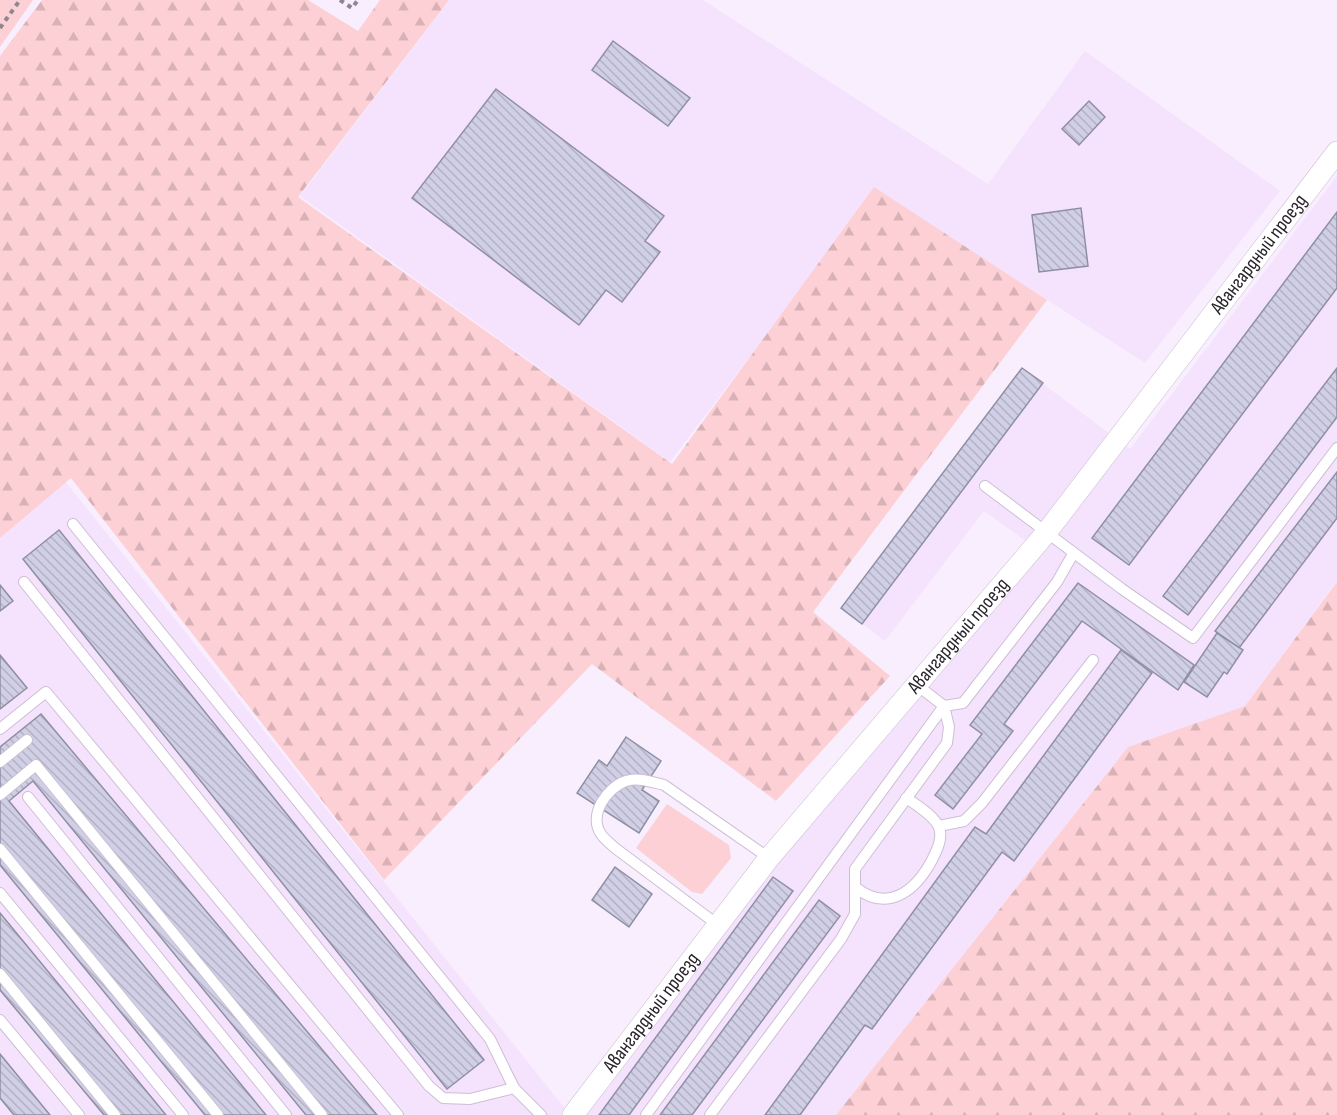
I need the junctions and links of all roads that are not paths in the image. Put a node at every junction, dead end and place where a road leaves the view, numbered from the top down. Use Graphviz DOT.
graph roads {
  1 [pos="1337,152"];
  2 [pos="1337,448"];
  3 [pos="985,486"];
  4 [pos="73,524"];
  5 [pos="1046,533"];
  6 [pos="1073,554"];
  7 [pos="24,582"];
  8 [pos="1093,660"];
  9 [pos="917,685"];
  10 [pos="944,706"];
  11 [pos="0,729"];
  12 [pos="27,740"];
  13 [pos="0,762"];
  14 [pos="0,795"];
  15 [pos="27,797"];
  16 [pos="906,798"];
  17 [pos="939,826"];
  18 [pos="0,849"];
  19 [pos="769,858"];
  20 [pos="855,887"];
  21 [pos="0,892"];
  22 [pos="718,925"];
  23 [pos="0,974"];
  24 [pos="0,1020"];
  25 [pos="514,1088"];
  26 [pos="79,1115"];
  27 [pos="116,1115"];
  28 [pos="183,1115"];
  29 [pos="218,1115"];
  30 [pos="286,1115"];
  31 [pos="322,1115"];
  32 [pos="398,1115"];
  33 [pos="541,1115"];
  34 [pos="573,1115"];
  35 [pos="646,1115"];
  36 [pos="710,1115"];
  1 -- 5 [label="street, Авангардный проезд"];
  2 -- 6 [label="lane"];
  3 -- 5 [label="lane"];
  4 -- 25 [label="lane"];
  5 -- 6 [label="lane"];
  5 -- 9 [label="street, Авангардный проезд"];
  6 -- 10 [label="lane"];
  7 -- 25 [label="lane"];
  8 -- 17 [label="lane"];
  9 -- 10 [label="lane"];
  9 -- 19 [label="street, Авангардный проезд"];
  10 -- 16 [label="lane"];
  10 -- 35 [label="lane"];
  11 -- 32 [label="lane"];
  12 -- 13 [label="lane"];
  14 -- 31 [label="lane"];
  15 -- 30 [label="lane"];
  16 -- 17 [label="lane"];
  16 -- 20 [label="lane"];
  17 -- 20 [label="lane"];
  18 -- 29 [label="lane"];
  19 -- 22 [label="street, Авангардный проезд"];
  19 -- 22 [label="lane"];
  20 -- 36 [label="lane"];
  21 -- 28 [label="lane"];
  22 -- 34 [label="street, Авангардный проезд"];
  23 -- 27 [label="lane"];
  24 -- 26 [label="lane"];
  25 -- 33 [label="lane"];
}
